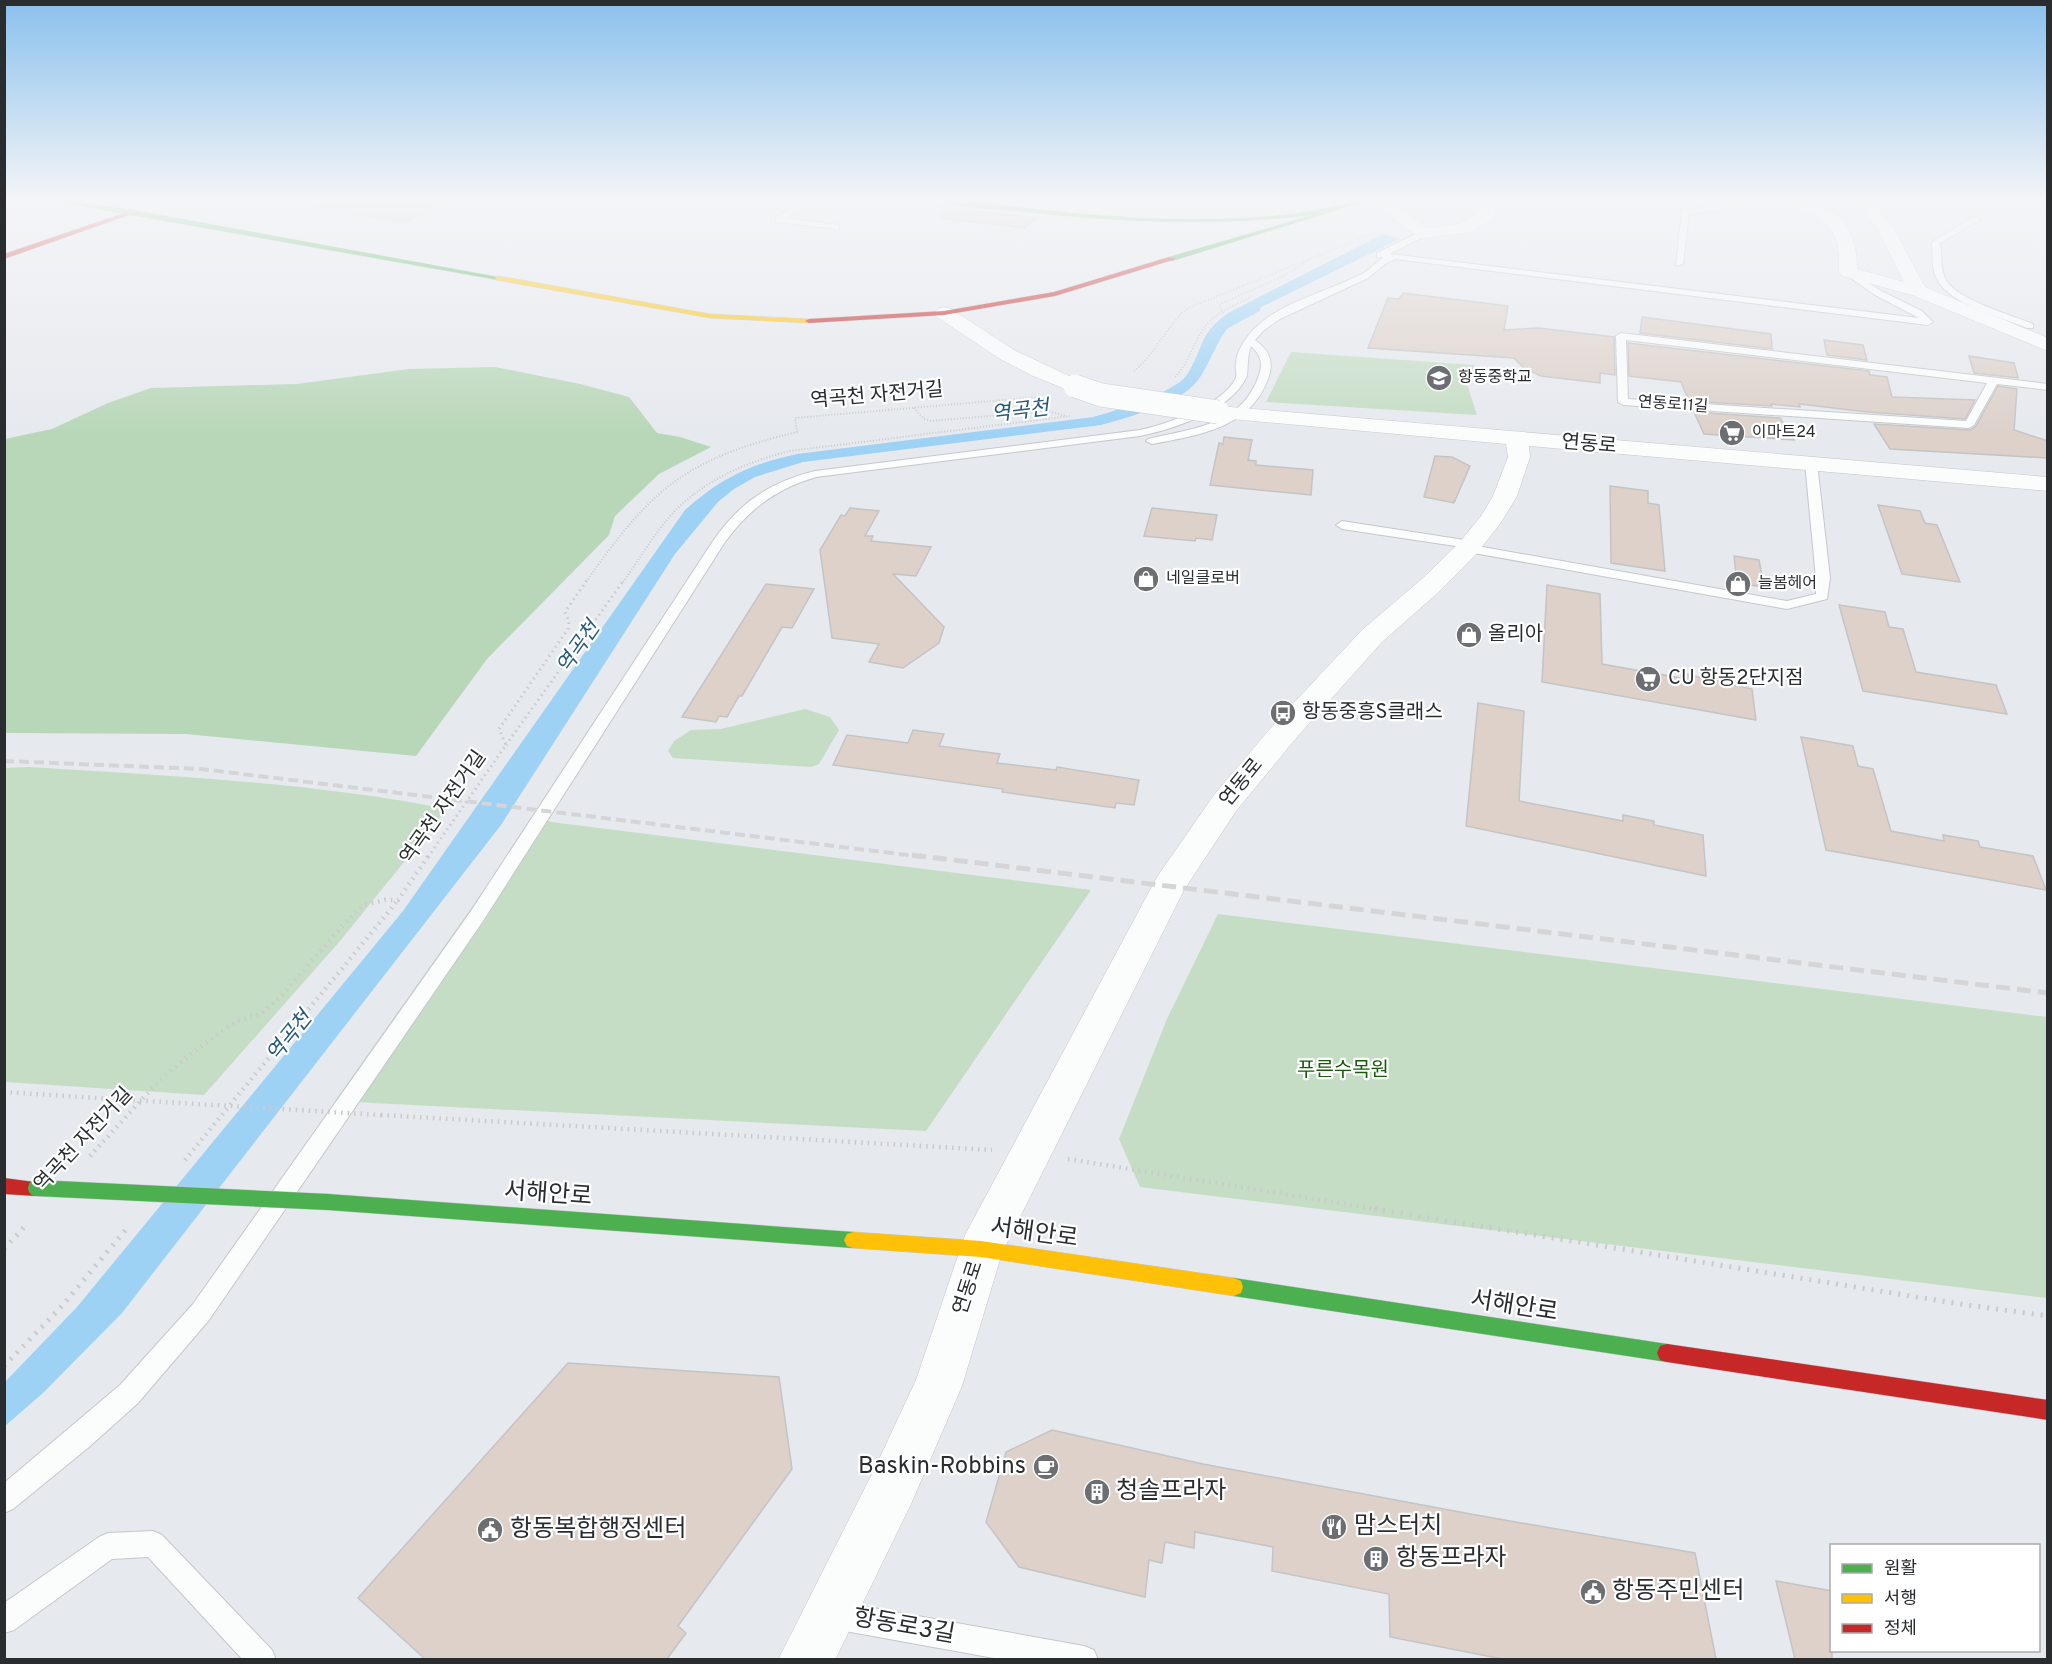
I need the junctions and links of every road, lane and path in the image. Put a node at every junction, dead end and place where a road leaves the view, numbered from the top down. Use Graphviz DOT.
graph roads {
  1 [pos="503,279"];
  2 [pos="1106,279"];
  3 [pos="1261,279"];
  4 [pos="1278,279"];
  5 [pos="1360,279"];
  6 [pos="1573,279"];
  7 [pos="1858,279"];
  8 [pos="1873,279"];
  9 [pos="1912,279"];
  10 [pos="1941,279"];
  11 [pos="1918,291"];
  12 [pos="944,313"];
  13 [pos="1223,313"];
  14 [pos="2030,326"];
  15 [pos="1250,341"];
  16 [pos="2048,345"];
  17 [pos="1126,375"];
  18 [pos="1994,380"];
  19 [pos="2048,387"];
  20 [pos="1042,397"];
  21 [pos="914,408"];
  22 [pos="1228,413"];
  23 [pos="1066,416"];
  24 [pos="1517,439"];
  25 [pos="1080,441"];
  26 [pos="1810,463"];
  27 [pos="2048,484"];
  28 [pos="1342,525"];
  29 [pos="1469,546"];
  30 [pos="4,1092"];
  31 [pos="1030,1153"];
  32 [pos="82,1164"];
  33 [pos="4,1186"];
  34 [pos="36,1215"];
  35 [pos="4,1249"];
  36 [pos="981,1249"];
  37 [pos="2048,1316"];
  38 [pos="2048,1410"];
  39 [pos="4,1500"];
  40 [pos="831,1614"];
  41 [pos="4,1620"];
  42 [pos="262,1659"];
  43 [pos="806,1659"];
  44 [pos="1084,1659"];
  1 -- 12 [label="street"];
  2 -- 12 [label="street"];
  3 -- 17 [label="path"];
  4 -- 13 [label="path"];
  5 -- 15 [label="lane"];
  6 -- 7 [label="lane"];
  8 -- 11 [label="street"];
  9 -- 11 [label="street"];
  10 -- 14 [label="lane"];
  11 -- 16 [label="street"];
  12 -- 22 [label="street, bridge"];
  15 -- 22 [label="lane"];
  15 -- 25 [label="lane"];
  18 -- 18 [label="lane, 연동로11길"];
  18 -- 19 [label="lane, 연동로11길"];
  20 -- 21 [label="path, 역곡천 자전거길"];
  21 -- 23 [label="path"];
  21 -- 32 [label="path, 역곡천 자전거길"];
  22 -- 24 [label="street"];
  22 -- 25 [label="lane"];
  24 -- 26 [label="street, 연동로"];
  24 -- 29 [label="street, 연동로"];
  25 -- 39 [label="lane"];
  26 -- 27 [label="street, 연동로"];
  26 -- 29 [label="lane"];
  28 -- 29 [label="lane"];
  29 -- 31 [label="street, 연동로"];
  30 -- 31 [label="path, bridge"];
  31 -- 36 [label="street, 연동로"];
  31 -- 37 [label="path"];
  33 -- 36 [label="street, 서해안로, bridge"];
  34 -- 35 [label="path, 역곡천 자전거길"];
  36 -- 38 [label="street, 서해안로"];
  36 -- 40 [label="street, 연동로"];
  40 -- 43 [label="street, 연동로"];
  40 -- 44 [label="lane, 항동로3길"];
  41 -- 42 [label="lane"];
}
